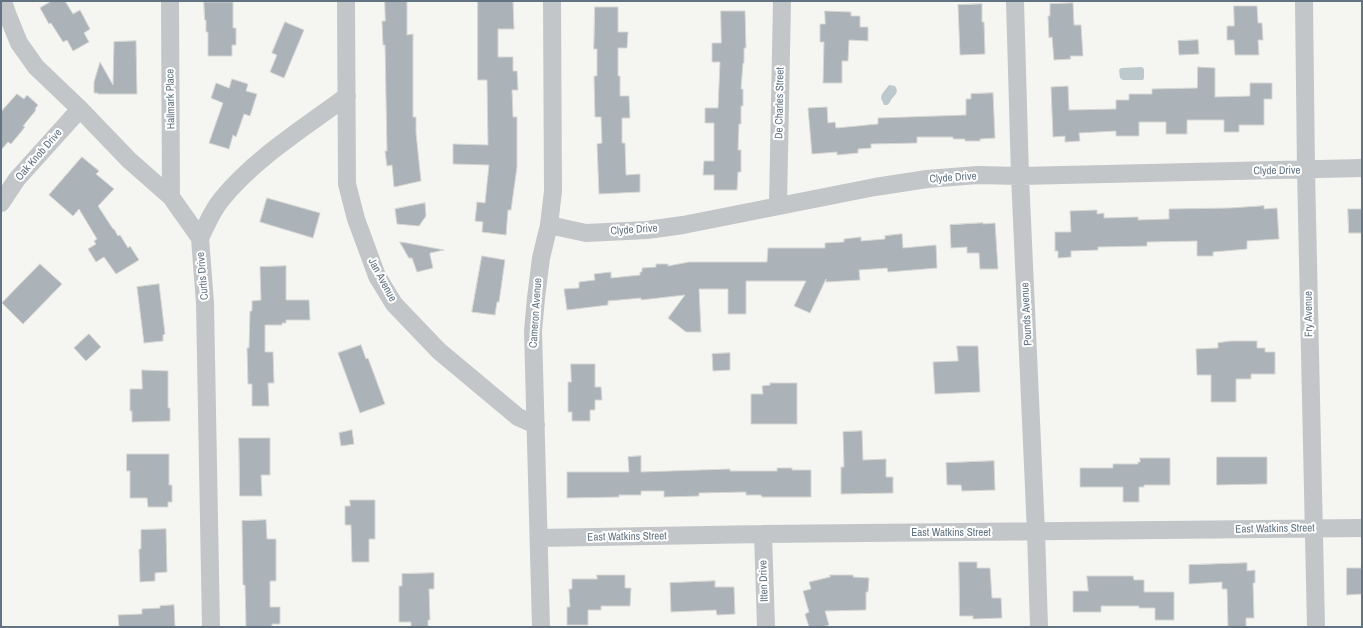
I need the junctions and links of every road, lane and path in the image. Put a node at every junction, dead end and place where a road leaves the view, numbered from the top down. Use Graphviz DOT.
graph roads {
  1 [pos="3,1"];
  2 [pos="170,1"];
  3 [pos="346,1"];
  4 [pos="552,1"];
  5 [pos="782,1"];
  6 [pos="1015,1"];
  7 [pos="1304,1"];
  8 [pos="347,96"];
  9 [pos="80,109"];
  10 [pos="1362,168"];
  11 [pos="1306,170"];
  12 [pos="1020,176"];
  13 [pos="172,197"];
  14 [pos="1,203"];
  15 [pos="778,205"];
  16 [pos="549,225"];
  17 [pos="200,238"];
  18 [pos="536,425"];
  19 [pos="1362,528"];
  20 [pos="1314,529"];
  21 [pos="1036,532"];
  22 [pos="762,534"];
  23 [pos="539,538"];
  24 [pos="211,627"];
  25 [pos="541,627"];
  26 [pos="766,627"];
  27 [pos="1039,627"];
  28 [pos="1316,627"];
  1 -- 9 [label="street, Curtis Drive"];
  2 -- 13 [label="street, Hallmark Place"];
  3 -- 8 [label="street, Jan Avenue"];
  4 -- 16 [label="street, Cameron Avenue"];
  5 -- 15 [label="street, De Charles Street"];
  6 -- 12 [label="street, Pounds Avenue"];
  7 -- 11 [label="street, Fry Avenue"];
  8 -- 17 [label="street"];
  8 -- 18 [label="street, Jan Avenue"];
  9 -- 13 [label="street, Curtis Drive"];
  9 -- 14 [label="street, Oak Knob Drive"];
  10 -- 11 [label="street, Clyde Drive"];
  11 -- 12 [label="street, Clyde Drive"];
  11 -- 20 [label="street, Fry Avenue"];
  12 -- 15 [label="street, Clyde Drive"];
  12 -- 21 [label="street, Pounds Avenue"];
  13 -- 17 [label="street, Curtis Drive"];
  15 -- 16 [label="street, Clyde Drive"];
  16 -- 18 [label="street, Cameron Avenue"];
  17 -- 24 [label="street, Curtis Drive"];
  18 -- 23 [label="street, Cameron Avenue"];
  19 -- 20 [label="street, East Watkins Street"];
  20 -- 21 [label="street, East Watkins Street"];
  20 -- 28 [label="street, Fry Avenue"];
  21 -- 22 [label="street, East Watkins Street"];
  21 -- 27 [label="street, Pounds Avenue"];
  22 -- 23 [label="street, East Watkins Street"];
  22 -- 26 [label="street, Itten Drive"];
  23 -- 25 [label="street, Cameron Avenue"];
}
